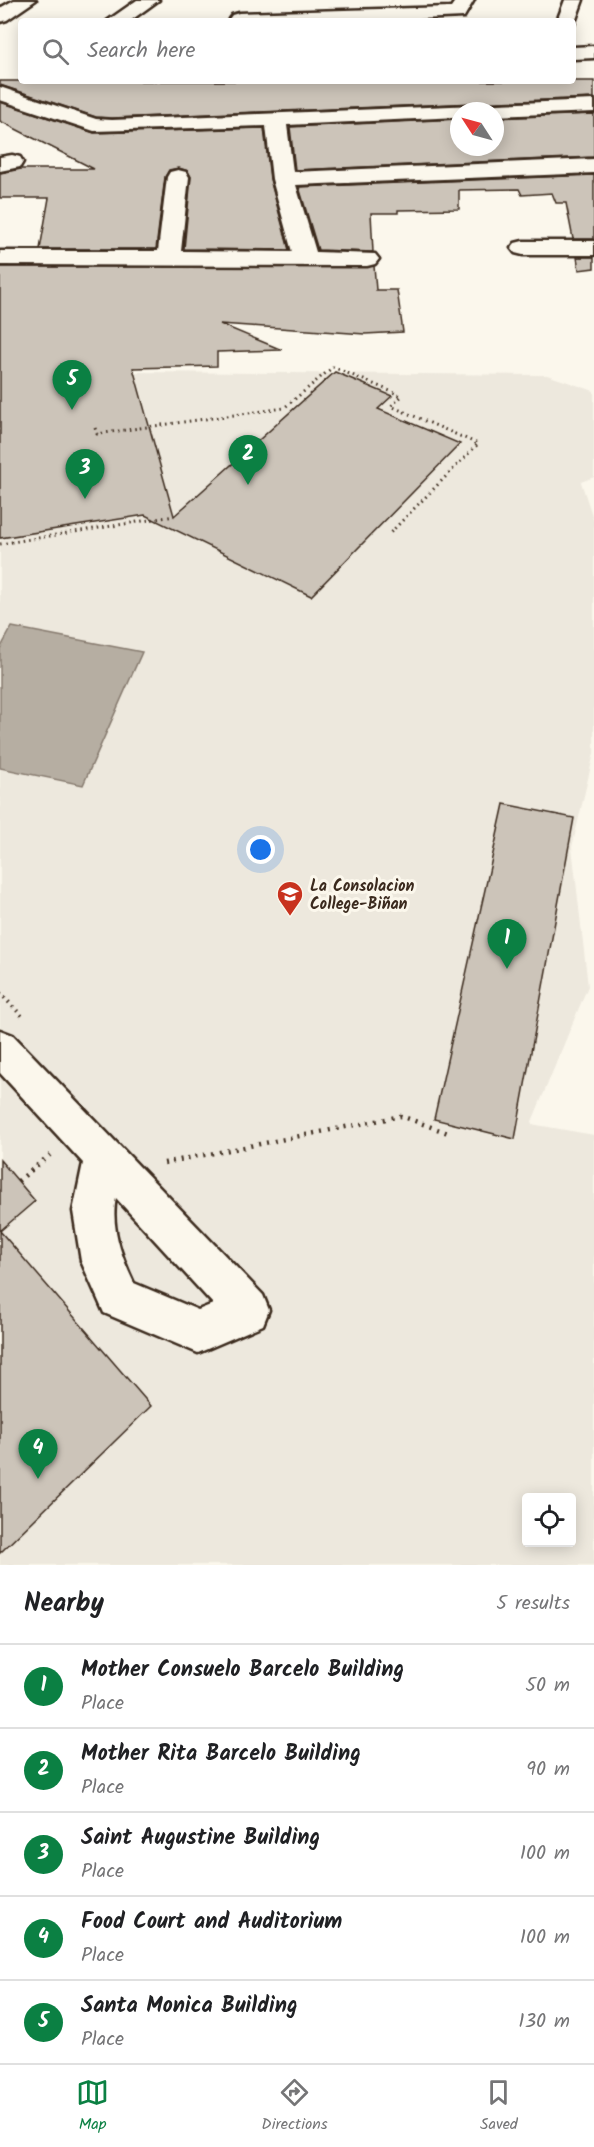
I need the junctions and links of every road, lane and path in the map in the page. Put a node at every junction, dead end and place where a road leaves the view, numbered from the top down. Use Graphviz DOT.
graph roads {
  1 [pos="27,0"];
  2 [pos="150,0"];
  3 [pos="266,0"];
  4 [pos="465,0"];
  5 [pos="574,0"];
  6 [pos="0,16"];
  7 [pos="122,18"];
  8 [pos="241,18"];
  9 [pos="301,18"];
  10 [pos="568,18"];
  11 [pos="594,52"];
  12 [pos="576,53"];
  13 [pos="18,81"];
  14 [pos="0,92"];
  15 [pos="504,106"];
  16 [pos="594,106"];
  17 [pos="450,111"];
  18 [pos="276,119"];
  19 [pos="594,166"];
  20 [pos="178,177"];
  21 [pos="283,179"];
  22 [pos="523,248"];
  23 [pos="594,248"];
  24 [pos="0,258"];
  25 [pos="169,258"];
  26 [pos="306,258"];
  27 [pos="367,259"];
  28 [pos="95,429"];
  29 [pos="174,516"];
  30 [pos="390,532"];
  31 [pos="0,544"];
  32 [pos="0,1047"];
  33 [pos="448,1133"];
  34 [pos="92,1144"];
  35 [pos="162,1164"];
  36 [pos="18,1181"];
  1 -- 6 [label="street"];
  2 -- 7 [label="street"];
  3 -- 8 [label="street"];
  4 -- 9 [label="street"];
  5 -- 10 [label="street"];
  11 -- 12 [label="street"];
  13 -- 14 [label="street"];
  14 -- 18 [label="street"];
  15 -- 16 [label="street"];
  17 -- 18 [label="street"];
  18 -- 21 [label="street"];
  19 -- 21 [label="street"];
  20 -- 25 [label="street"];
  21 -- 26 [label="street"];
  22 -- 23 [label="street"];
  24 -- 25 [label="street"];
  25 -- 26 [label="street"];
  26 -- 27 [label="street"];
  28 -- 30 [label="path"];
  29 -- 31 [label="path"];
  32 -- 34 [label="street"];
  33 -- 35 [label="path"];
  34 -- 36 [label="path"];
}
